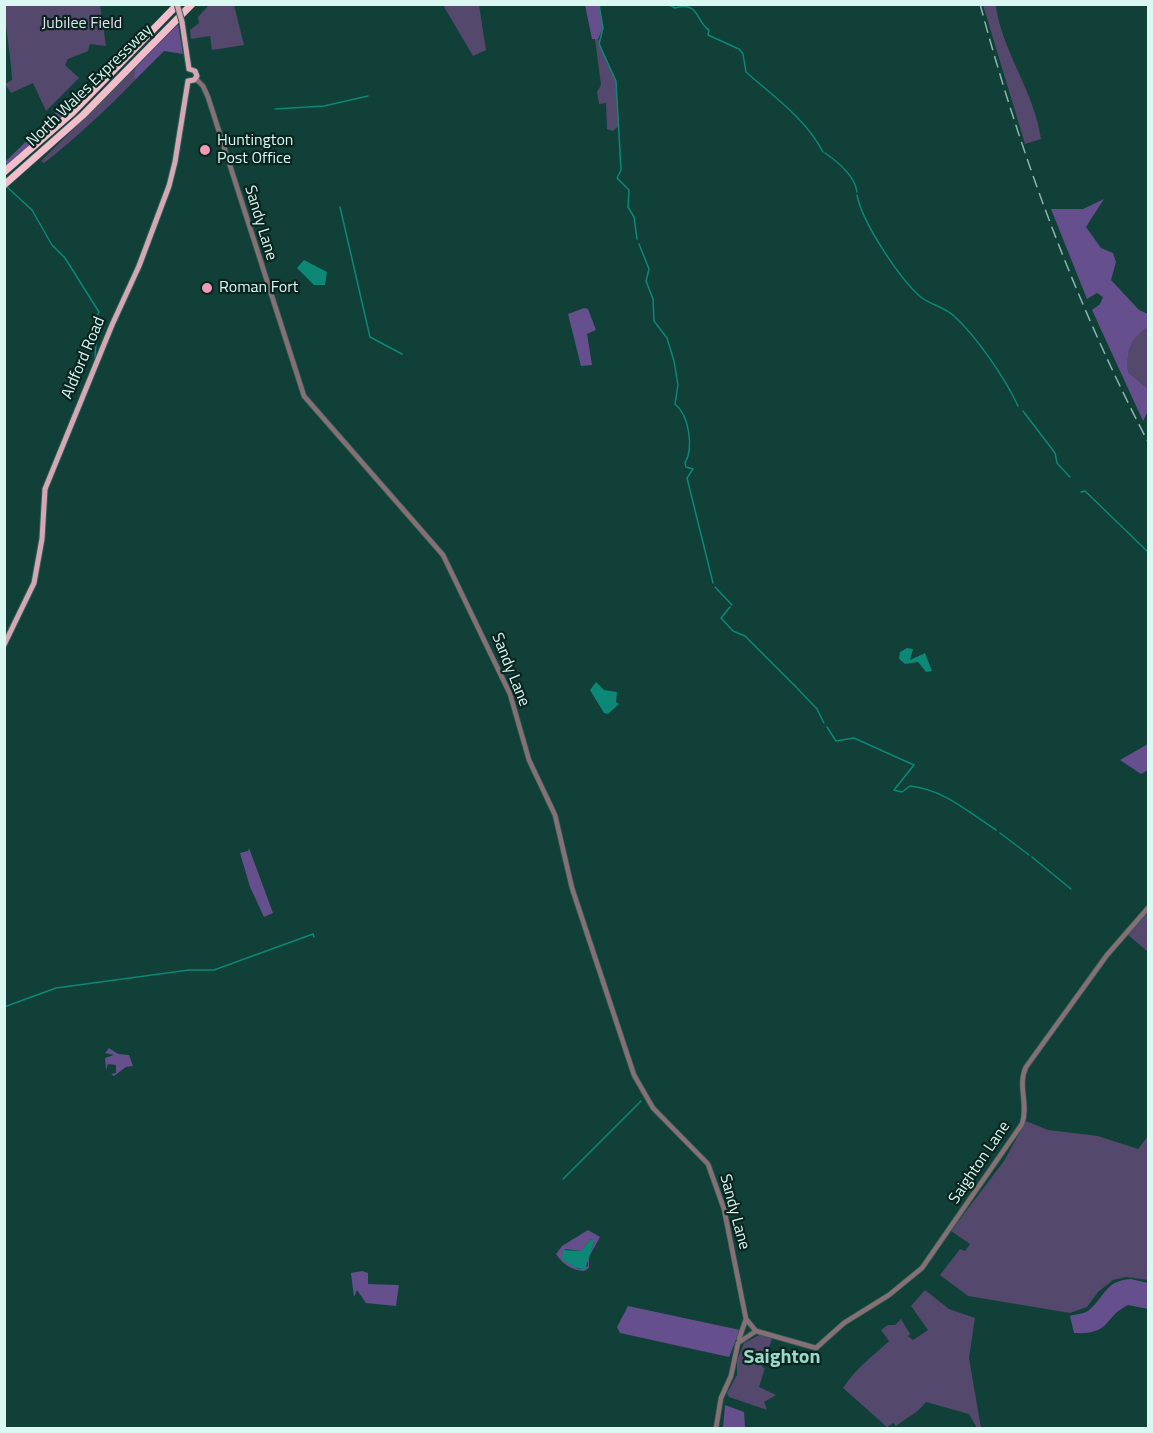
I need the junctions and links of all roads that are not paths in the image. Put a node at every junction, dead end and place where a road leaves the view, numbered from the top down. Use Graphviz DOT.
graph roads {
  1 [pos="178,4"];
  2 [pos="192,4"];
  3 [pos="189,69"];
  4 [pos="196,79"];
  5 [pos="189,81"];
  6 [pos="4,172"];
  7 [pos="5,184"];
  8 [pos="4,645"];
  9 [pos="1149,908"];
  10 [pos="746,1319"];
  11 [pos="756,1331"];
  12 [pos="738,1343"];
  13 [pos="716,1428"];
  1 -- 3 [label="main road, Aldford Road, bridge"];
  1 -- 6 [label="highway, North Wales Expressway"];
  2 -- 7 [label="highway, North Wales Expressway"];
  3 -- 4 [label="main road"];
  3 -- 5 [label="main road, Aldford Road"];
  4 -- 5 [label="main road"];
  4 -- 10 [label="street, Sandy Lane"];
  5 -- 8 [label="main road, Aldford Road"];
  9 -- 11 [label="street, Saighton Lane"];
  10 -- 11 [label="street, Sandy Lane"];
  10 -- 12 [label="street"];
  11 -- 12 [label="street"];
  12 -- 13 [label="street"];
}
